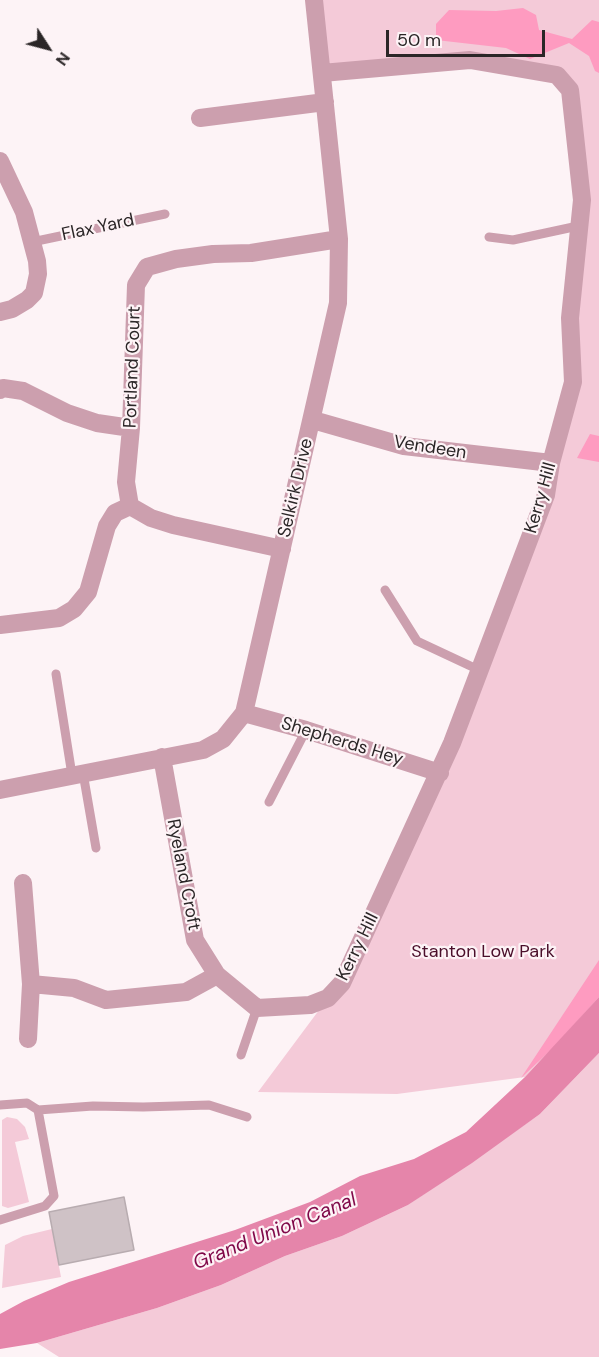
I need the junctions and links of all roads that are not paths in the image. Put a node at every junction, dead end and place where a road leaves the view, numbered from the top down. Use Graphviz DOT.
graph roads {
  1 [pos="314,0"];
  2 [pos="323,0"];
  3 [pos="322,73"];
  4 [pos="325,102"];
  5 [pos="200,118"];
  6 [pos="0,161"];
  7 [pos="165,214"];
  8 [pos="578,226"];
  9 [pos="489,237"];
  10 [pos="339,239"];
  11 [pos="32,242"];
  12 [pos="0,312"];
  13 [pos="0,390"];
  14 [pos="313,420"];
  15 [pos="131,428"];
  16 [pos="550,463"];
  17 [pos="130,506"];
  18 [pos="282,549"];
  19 [pos="385,590"];
  20 [pos="0,625"];
  21 [pos="479,670"];
  22 [pos="56,674"];
  23 [pos="244,713"];
  24 [pos="306,730"];
  25 [pos="162,757"];
  26 [pos="440,773"];
  27 [pos="78,774"];
  28 [pos="0,790"];
  29 [pos="269,802"];
  30 [pos="96,848"];
  31 [pos="23,883"];
  32 [pos="217,975"];
  33 [pos="31,984"];
  34 [pos="257,1008"];
  35 [pos="28,1039"];
  36 [pos="241,1055"];
  37 [pos="0,1106"];
  38 [pos="38,1110"];
  39 [pos="247,1117"];
  40 [pos="0,1220"];
  1 -- 2 [label="lane"];
  1 -- 3 [label="street, Selkirk Drive"];
  3 -- 4 [label="street, Selkirk Drive"];
  3 -- 8 [label="street, Kerry Hill"];
  4 -- 5 [label="street"];
  4 -- 10 [label="street, Selkirk Drive"];
  6 -- 11 [label="street"];
  7 -- 11 [label="lane, Flax Yard"];
  8 -- 9 [label="lane"];
  8 -- 16 [label="street, Kerry Hill"];
  10 -- 14 [label="street, Selkirk Drive"];
  10 -- 15 [label="street, Portland Court"];
  11 -- 12 [label="street"];
  13 -- 15 [label="street"];
  14 -- 16 [label="street, Vendeen"];
  14 -- 18 [label="street, Selkirk Drive"];
  15 -- 17 [label="street, Portland Court"];
  16 -- 21 [label="street, Kerry Hill"];
  17 -- 18 [label="street"];
  17 -- 20 [label="street"];
  18 -- 23 [label="street, Selkirk Drive"];
  19 -- 21 [label="lane"];
  21 -- 26 [label="street, Kerry Hill"];
  22 -- 27 [label="lane"];
  23 -- 24 [label="street, Shepherds Hey"];
  23 -- 25 [label="street, Selkirk Drive"];
  24 -- 26 [label="street, Shepherds Hey"];
  24 -- 29 [label="lane"];
  25 -- 27 [label="street, Selkirk Drive"];
  25 -- 32 [label="street, Ryeland Croft"];
  26 -- 34 [label="street, Kerry Hill"];
  27 -- 28 [label="street, Selkirk Drive"];
  27 -- 30 [label="lane"];
  31 -- 33 [label="street"];
  32 -- 33 [label="street"];
  32 -- 34 [label="street"];
  33 -- 35 [label="street"];
  34 -- 36 [label="lane"];
  37 -- 38 [label="lane"];
  38 -- 39 [label="lane"];
  38 -- 40 [label="lane"];
}
